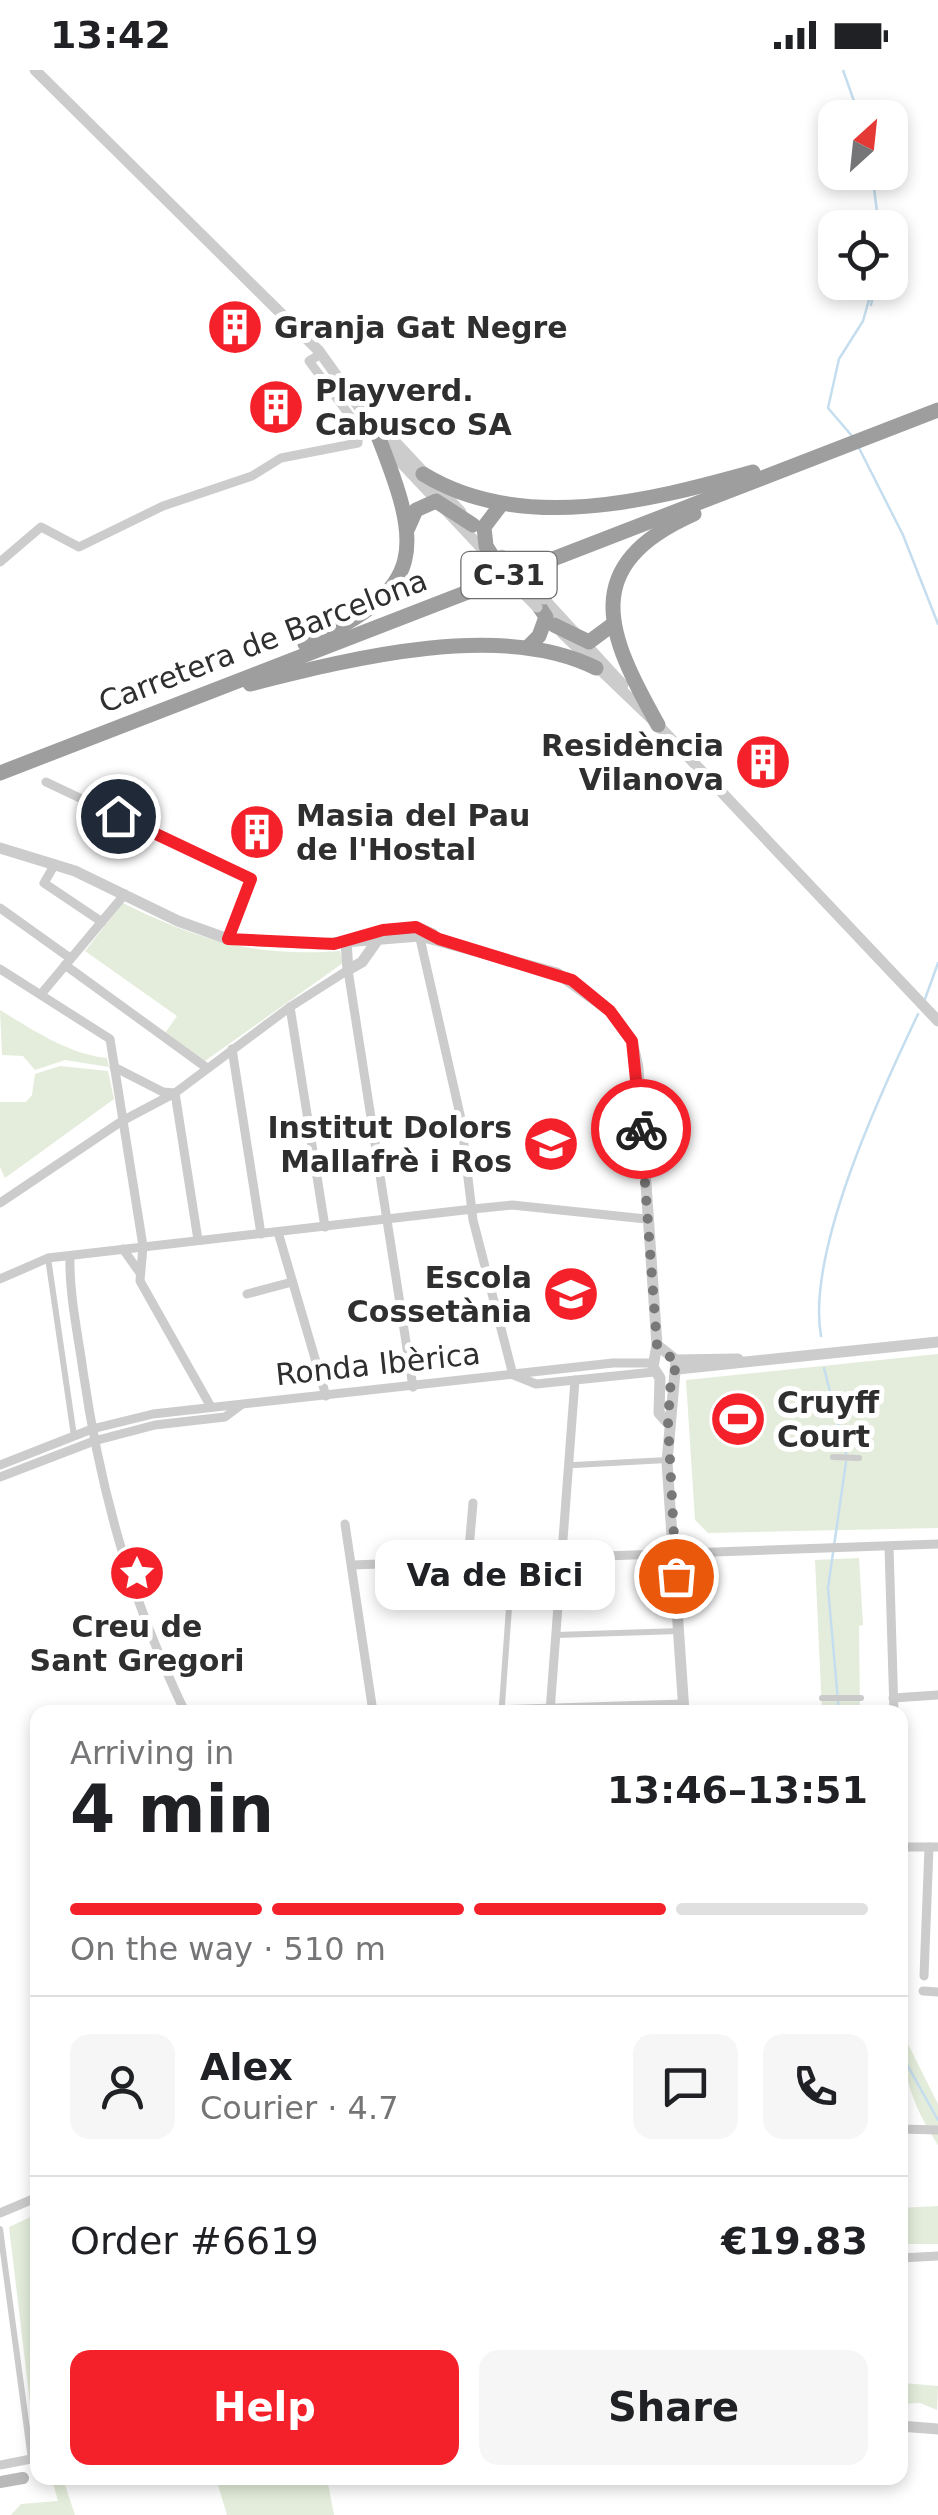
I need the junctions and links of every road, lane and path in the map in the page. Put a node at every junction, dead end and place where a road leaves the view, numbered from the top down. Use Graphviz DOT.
graph roads {
  1 [pos="35,70"];
  2 [pos="321,354"];
  3 [pos="358,402"];
  4 [pos="938,410"];
  5 [pos="376,431"];
  6 [pos="840,447"];
  7 [pos="424,474"];
  8 [pos="436,502"];
  9 [pos="500,506"];
  10 [pos="408,528"];
  11 [pos="479,532"];
  12 [pos="0,562"];
  13 [pos="500,563"];
  14 [pos="524,578"];
  15 [pos="545,612"];
  16 [pos="612,624"];
  17 [pos="583,640"];
  18 [pos="529,646"];
  19 [pos="596,668"];
  20 [pos="184,701"];
  21 [pos="640,708"];
  22 [pos="658,725"];
  23 [pos="0,773"];
  24 [pos="46,782"];
  25 [pos="0,848"];
  26 [pos="55,864"];
  27 [pos="125,894"];
  28 [pos="0,908"];
  29 [pos="102,922"];
  30 [pos="418,931"];
  31 [pos="380,935"];
  32 [pos="228,939"];
  33 [pos="346,942"];
  34 [pos="68,962"];
  35 [pos="0,969"];
  36 [pos="348,970"];
  37 [pos="42,993"];
  38 [pos="290,1007"];
  39 [pos="938,1021"];
  40 [pos="232,1048"];
  41 [pos="114,1068"];
  42 [pos="207,1068"];
  43 [pos="175,1093"];
  44 [pos="122,1121"];
  45 [pos="0,1203"];
  46 [pos="473,1209"];
  47 [pos="388,1219"];
  48 [pos="646,1219"];
  49 [pos="325,1227"];
  50 [pos="278,1232"];
  51 [pos="261,1234"];
  52 [pos="198,1240"];
  53 [pos="143,1246"];
  54 [pos="122,1249"];
  55 [pos="70,1257"];
  56 [pos="48,1258"];
  57 [pos="140,1272"];
  58 [pos="0,1279"];
  59 [pos="292,1282"];
  60 [pos="247,1294"];
  61 [pos="938,1342"];
  62 [pos="663,1364"];
  63 [pos="514,1375"];
  64 [pos="575,1380"];
  65 [pos="412,1387"];
  66 [pos="326,1396"];
  67 [pos="248,1402"];
  68 [pos="211,1407"];
  69 [pos="92,1429"];
  70 [pos="74,1436"];
  71 [pos="94,1441"];
  72 [pos="833,1457"];
  73 [pos="859,1458"];
  74 [pos="668,1460"];
  75 [pos="570,1464"];
  76 [pos="0,1465"];
  77 [pos="0,1477"];
  78 [pos="473,1502"];
  79 [pos="345,1524"];
  80 [pos="938,1544"];
  81 [pos="889,1548"];
  82 [pos="674,1553"];
  83 [pos="562,1558"];
  84 [pos="468,1560"];
  85 [pos="352,1565"];
  86 [pos="512,1566"];
  87 [pos="682,1631"];
  88 [pos="556,1636"];
  89 [pos="938,1695"];
  90 [pos="822,1698"];
  91 [pos="861,1698"];
  92 [pos="893,1698"];
  93 [pos="182,1705"];
  94 [pos="372,1705"];
  95 [pos="502,1705"];
  96 [pos="550,1705"];
  97 [pos="684,1705"];
  98 [pos="894,1705"];
  99 [pos="908,1847"];
  100 [pos="934,1847"];
  101 [pos="926,1926"];
  102 [pos="938,1927"];
  103 [pos="924,1976"];
  104 [pos="923,1992"];
  105 [pos="938,1992"];
  106 [pos="908,2128"];
  107 [pos="938,2130"];
  108 [pos="30,2200"];
  109 [pos="0,2213"];
  110 [pos="0,2229"];
  111 [pos="938,2256"];
  112 [pos="908,2258"];
  113 [pos="908,2427"];
  114 [pos="938,2430"];
  115 [pos="30,2452"];
  1 -- 2 [label="street"];
  2 -- 3 [label="street"];
  2 -- 12 [label="street"];
  3 -- 5 [label="street"];
  3 -- 7 [label="street"];
  4 -- 6 [label="highway, Carretera de Barcelona / C-31"];
  5 -- 8 [label="street"];
  5 -- 10 [label="highway"];
  6 -- 9 [label="highway"];
  6 -- 16 [label="highway"];
  6 -- 20 [label="highway, Carretera de Barcelona / C-31"];
  7 -- 9 [label="highway"];
  7 -- 11 [label="street"];
  8 -- 10 [label="highway"];
  8 -- 11 [label="highway"];
  8 -- 13 [label="street"];
  9 -- 11 [label="highway"];
  10 -- 20 [label="highway"];
  11 -- 13 [label="highway"];
  13 -- 14 [label="street, bridge"];
  13 -- 15 [label="street, bridge"];
  14 -- 15 [label="highway"];
  15 -- 17 [label="highway"];
  15 -- 17 [label="street"];
  15 -- 18 [label="highway"];
  15 -- 19 [label="street"];
  16 -- 17 [label="highway"];
  16 -- 22 [label="highway"];
  17 -- 21 [label="street"];
  18 -- 19 [label="highway"];
  18 -- 20 [label="highway"];
  19 -- 21 [label="street"];
  20 -- 23 [label="highway, Carretera de Barcelona / C-31"];
  21 -- 22 [label="street"];
  22 -- 39 [label="street"];
  24 -- 32 [label="street"];
  25 -- 26 [label="street"];
  26 -- 27 [label="street"];
  26 -- 29 [label="street"];
  27 -- 29 [label="street"];
  27 -- 32 [label="street"];
  28 -- 34 [label="street"];
  29 -- 34 [label="street"];
  30 -- 31 [label="street"];
  30 -- 46 [label="street"];
  30 -- 48 [label="street"];
  31 -- 33 [label="street"];
  31 -- 36 [label="street"];
  32 -- 33 [label="street"];
  33 -- 36 [label="street"];
  34 -- 37 [label="street"];
  34 -- 42 [label="street"];
  35 -- 37 [label="street"];
  36 -- 38 [label="street"];
  36 -- 47 [label="street"];
  37 -- 41 [label="street"];
  38 -- 40 [label="street"];
  38 -- 49 [label="street"];
  40 -- 42 [label="street"];
  40 -- 51 [label="street"];
  41 -- 43 [label="street"];
  41 -- 44 [label="street"];
  42 -- 43 [label="street"];
  43 -- 44 [label="street"];
  43 -- 52 [label="street"];
  44 -- 45 [label="street"];
  44 -- 53 [label="street"];
  46 -- 47 [label="street"];
  46 -- 48 [label="street"];
  46 -- 63 [label="street"];
  47 -- 49 [label="street"];
  47 -- 65 [label="street"];
  48 -- 62 [label="street"];
  49 -- 50 [label="street"];
  50 -- 51 [label="street"];
  50 -- 59 [label="street"];
  51 -- 52 [label="street"];
  52 -- 53 [label="street"];
  53 -- 54 [label="street"];
  53 -- 57 [label="street"];
  54 -- 55 [label="street"];
  54 -- 57 [label="street"];
  55 -- 56 [label="street"];
  55 -- 69 [label="street"];
  56 -- 58 [label="street"];
  56 -- 70 [label="street"];
  57 -- 68 [label="street"];
  59 -- 60 [label="street"];
  59 -- 66 [label="street"];
  61 -- 62 [label="street"];
  62 -- 63 [label="street, Ronda Ibèrica"];
  62 -- 64 [label="street, Ronda Ibèrica"];
  62 -- 74 [label="street"];
  63 -- 64 [label="street, Ronda Ibèrica"];
  63 -- 65 [label="street, Ronda Ibèrica"];
  64 -- 75 [label="street"];
  65 -- 66 [label="street, Ronda Ibèrica"];
  66 -- 67 [label="street, Ronda Ibèrica"];
  67 -- 68 [label="street, Ronda Ibèrica"];
  67 -- 71 [label="street, Ronda Ibèrica"];
  68 -- 69 [label="street, Ronda Ibèrica"];
  69 -- 70 [label="street, Ronda Ibèrica"];
  69 -- 71 [label="street"];
  70 -- 76 [label="street, Ronda Ibèrica"];
  71 -- 77 [label="street, Ronda Ibèrica"];
  71 -- 93 [label="street"];
  72 -- 73 [label="street"];
  74 -- 75 [label="street"];
  74 -- 82 [label="street"];
  75 -- 83 [label="street"];
  78 -- 84 [label="street"];
  79 -- 85 [label="street"];
  80 -- 81 [label="street"];
  81 -- 82 [label="street"];
  81 -- 92 [label="street"];
  82 -- 83 [label="street"];
  82 -- 87 [label="street"];
  83 -- 84 [label="street"];
  83 -- 88 [label="street"];
  84 -- 85 [label="street"];
  85 -- 94 [label="street"];
  86 -- 95 [label="street"];
  87 -- 88 [label="street"];
  87 -- 97 [label="street"];
  88 -- 96 [label="street"];
  89 -- 92 [label="street"];
  90 -- 91 [label="street"];
  92 -- 98 [label="street"];
  99 -- 100 [label="street"];
  100 -- 101 [label="street"];
  101 -- 102 [label="street"];
  101 -- 103 [label="street"];
  104 -- 105 [label="street"];
  106 -- 107 [label="street"];
  108 -- 109 [label="street"];
  110 -- 115 [label="street"];
  111 -- 112 [label="street"];
  113 -- 114 [label="street"];
}
